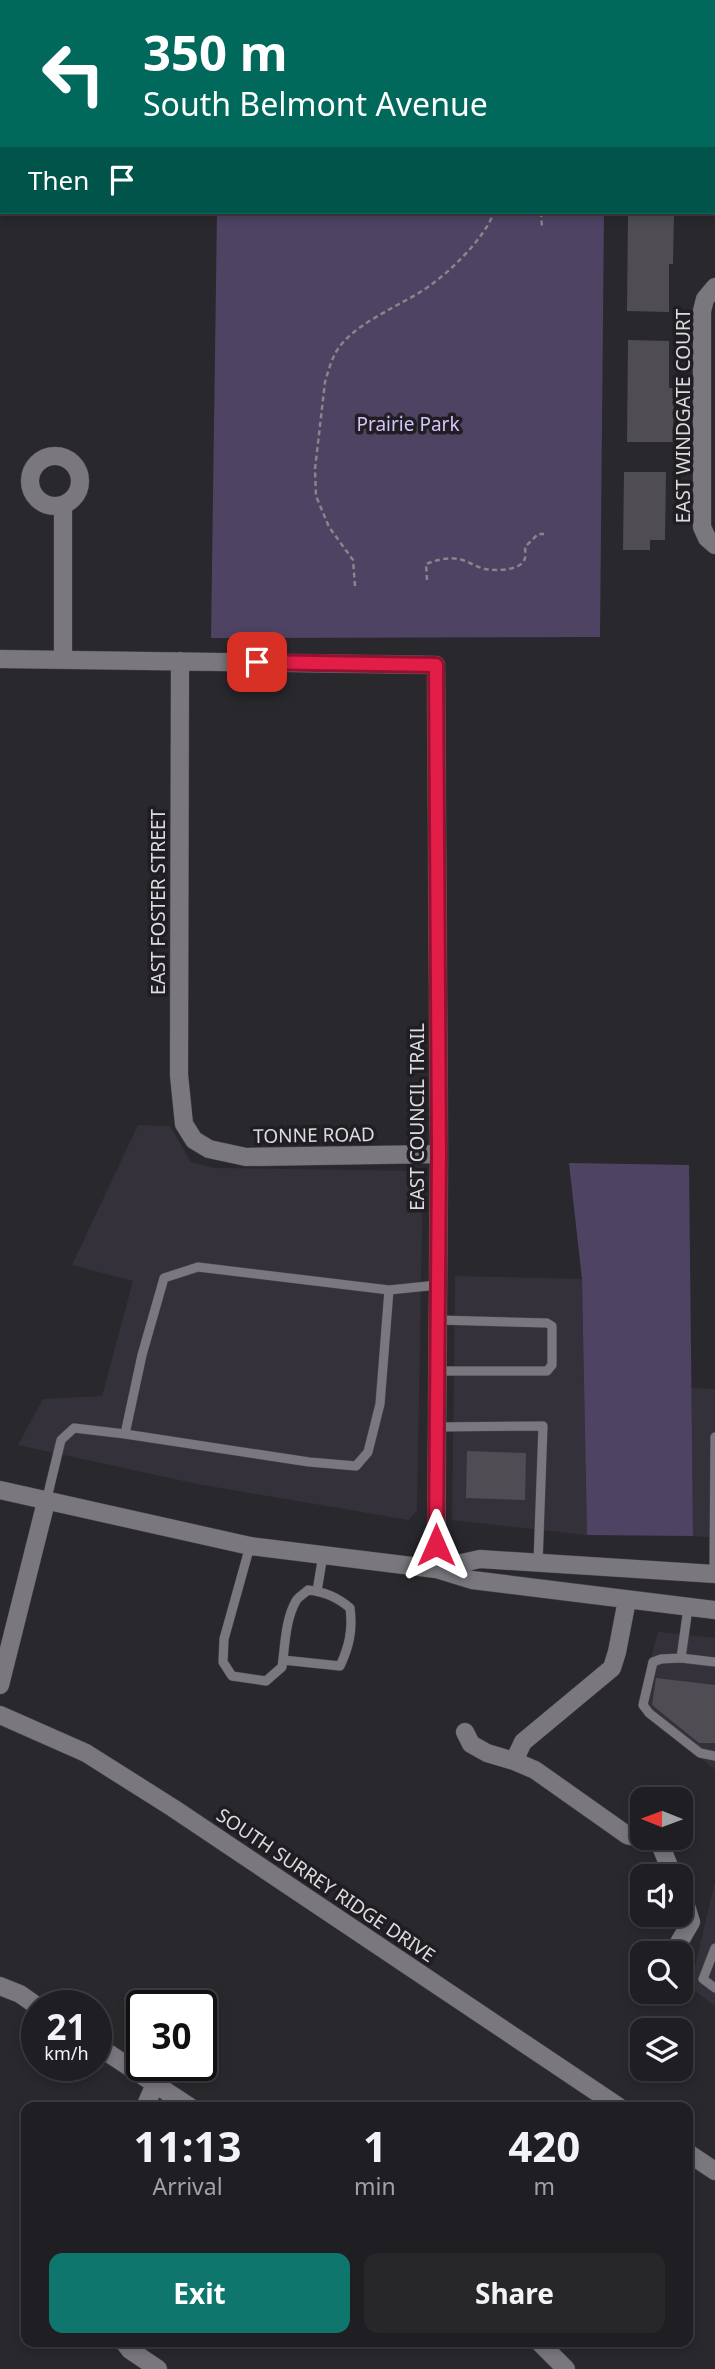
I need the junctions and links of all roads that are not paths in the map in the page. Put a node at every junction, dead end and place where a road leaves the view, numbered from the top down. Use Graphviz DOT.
graph roads {
  1 [pos="715,287"];
  2 [pos="63,505"];
  3 [pos="715,545"];
  4 [pos="0,659"];
  5 [pos="63,659"];
  6 [pos="180,661"];
  7 [pos="194,1140"];
  8 [pos="439,1154"];
  9 [pos="438,1285"];
  10 [pos="389,1290"];
  11 [pos="438,1320"];
  12 [pos="437,1371"];
  13 [pos="437,1427"];
  14 [pos="125,1434"];
  15 [pos="715,1437"];
  16 [pos="0,1490"];
  17 [pos="46,1502"];
  18 [pos="250,1546"];
  19 [pos="323,1555"];
  20 [pos="538,1563"];
  21 [pos="436,1569"];
  22 [pos="714,1574"];
  23 [pos="317,1591"];
  24 [pos="627,1600"];
  25 [pos="688,1608"];
  26 [pos="715,1610"];
  27 [pos="681,1658"];
  28 [pos="283,1660"];
  29 [pos="715,1662"];
  30 [pos="0,1685"];
  31 [pos="0,1715"];
  32 [pos="464,1732"];
  33 [pos="715,1756"];
  34 [pos="514,1761"];
  35 [pos="668,1864"];
  36 [pos="715,1948"];
  37 [pos="0,1986"];
  38 [pos="715,1988"];
  39 [pos="21,1995"];
  40 [pos="112,2056"];
  41 [pos="155,2084"];
  42 [pos="147,2102"];
  43 [pos="182,2102"];
  44 [pos="612,2102"];
  45 [pos="693,2156"];
  46 [pos="715,2171"];
  47 [pos="128,2347"];
  48 [pos="544,2347"];
  49 [pos="158,2369"];
  50 [pos="566,2369"];
  1 -- 3 [label="street, EAST WINDGATE COURT"];
  2 -- 5 [label="street"];
  4 -- 5 [label="street"];
  5 -- 6 [label="street"];
  6 -- 7 [label="street, EAST FOSTER STREET"];
  6 -- 8 [label="street, EAST COUNCIL TRAIL"];
  7 -- 8 [label="street, TONNE ROAD"];
  8 -- 9 [label="street, EAST COUNCIL TRAIL"];
  9 -- 10 [label="lane"];
  9 -- 11 [label="street, EAST COUNCIL TRAIL"];
  10 -- 14 [label="lane"];
  10 -- 14 [label="lane"];
  11 -- 12 [label="street, EAST COUNCIL TRAIL"];
  11 -- 12 [label="lane"];
  12 -- 13 [label="street, EAST COUNCIL TRAIL"];
  13 -- 20 [label="lane"];
  13 -- 21 [label="street, EAST COUNCIL TRAIL"];
  14 -- 17 [label="lane"];
  15 -- 22 [label="lane"];
  16 -- 17 [label="street"];
  17 -- 18 [label="street"];
  17 -- 30 [label="street"];
  18 -- 19 [label="street"];
  18 -- 28 [label="lane"];
  19 -- 21 [label="street"];
  19 -- 23 [label="lane"];
  20 -- 21 [label="street"];
  20 -- 22 [label="street"];
  21 -- 24 [label="street"];
  23 -- 28 [label="lane"];
  23 -- 28 [label="lane"];
  24 -- 25 [label="street"];
  24 -- 34 [label="street"];
  25 -- 26 [label="street"];
  25 -- 27 [label="lane"];
  27 -- 29 [label="lane"];
  27 -- 33 [label="lane"];
  31 -- 44 [label="street, SOUTH SURREY RIDGE DRIVE"];
  32 -- 34 [label="street"];
  34 -- 35 [label="street"];
  36 -- 38 [label="lane"];
  37 -- 39 [label="street"];
  40 -- 41 [label="street"];
  41 -- 42 [label="street"];
  41 -- 43 [label="street"];
  45 -- 46 [label="street"];
  47 -- 49 [label="street"];
  48 -- 50 [label="street"];
}
